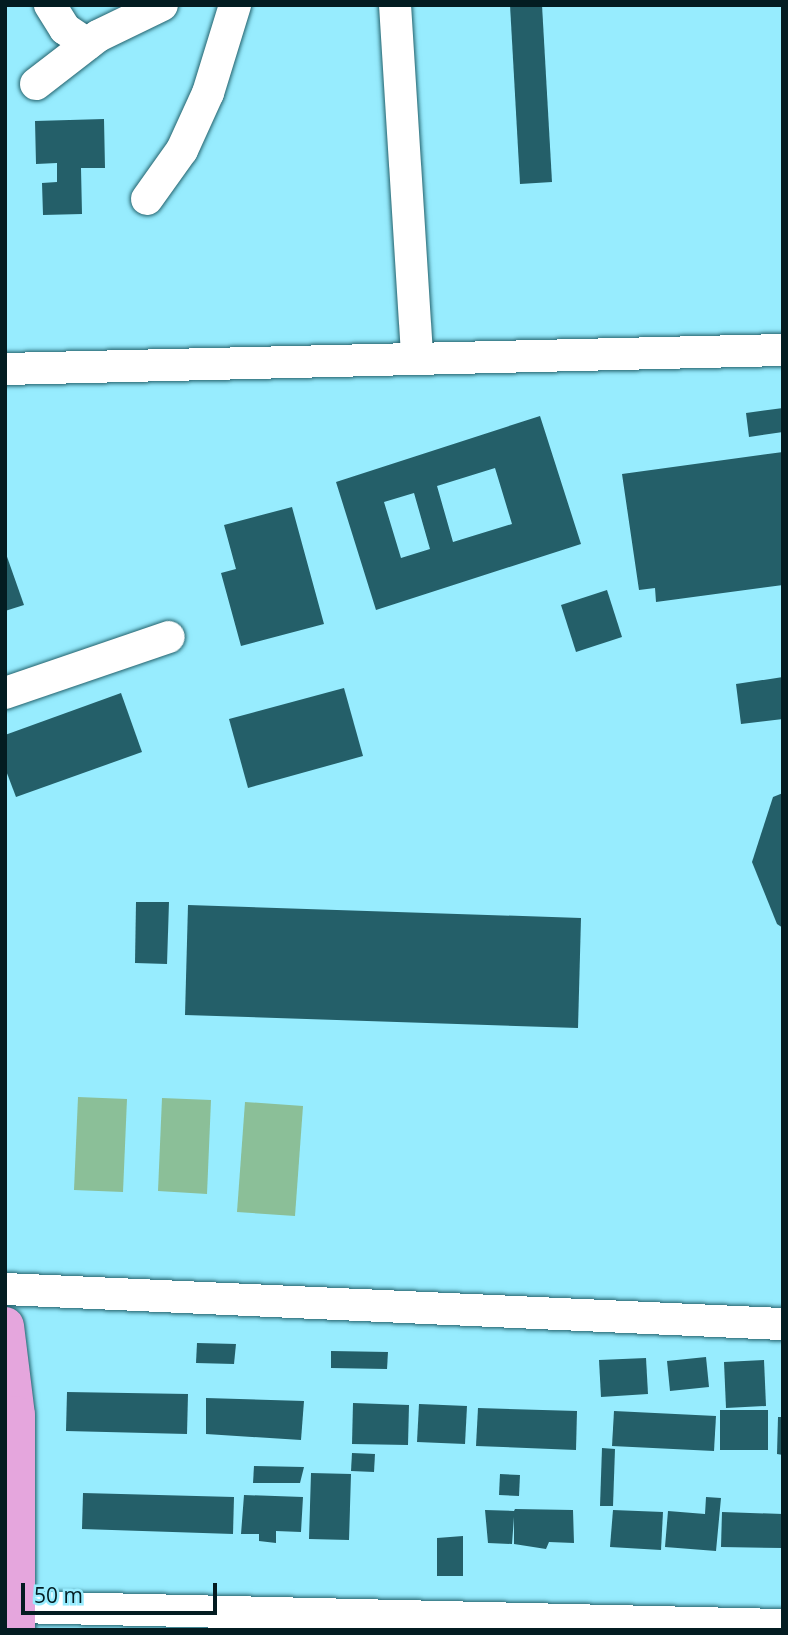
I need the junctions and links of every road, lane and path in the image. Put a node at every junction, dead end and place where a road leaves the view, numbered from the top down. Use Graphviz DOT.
graph roads {
  1 [pos="50,5"];
  2 [pos="162,5"];
  3 [pos="236,5"];
  4 [pos="395,5"];
  5 [pos="87,44"];
  6 [pos="36,85"];
  7 [pos="147,199"];
  8 [pos="783,350"];
  9 [pos="417,357"];
  10 [pos="5,369"];
  11 [pos="169,637"];
  12 [pos="5,693"];
  13 [pos="5,1289"];
  14 [pos="783,1324"];
  15 [pos="5,1326"];
  16 [pos="17,1618"];
  17 [pos="256,1622"];
  18 [pos="783,1625"];
  1 -- 5 [label="street"];
  2 -- 5 [label="street"];
  3 -- 7 [label="street"];
  4 -- 9 [label="street"];
  5 -- 6 [label="street"];
  8 -- 9 [label="street"];
  9 -- 10 [label="street"];
  11 -- 12 [label="street"];
  13 -- 14 [label="street"];
  15 -- 16 [label="main road"];
  16 -- 17 [label="street"];
  17 -- 18 [label="street"];
}
